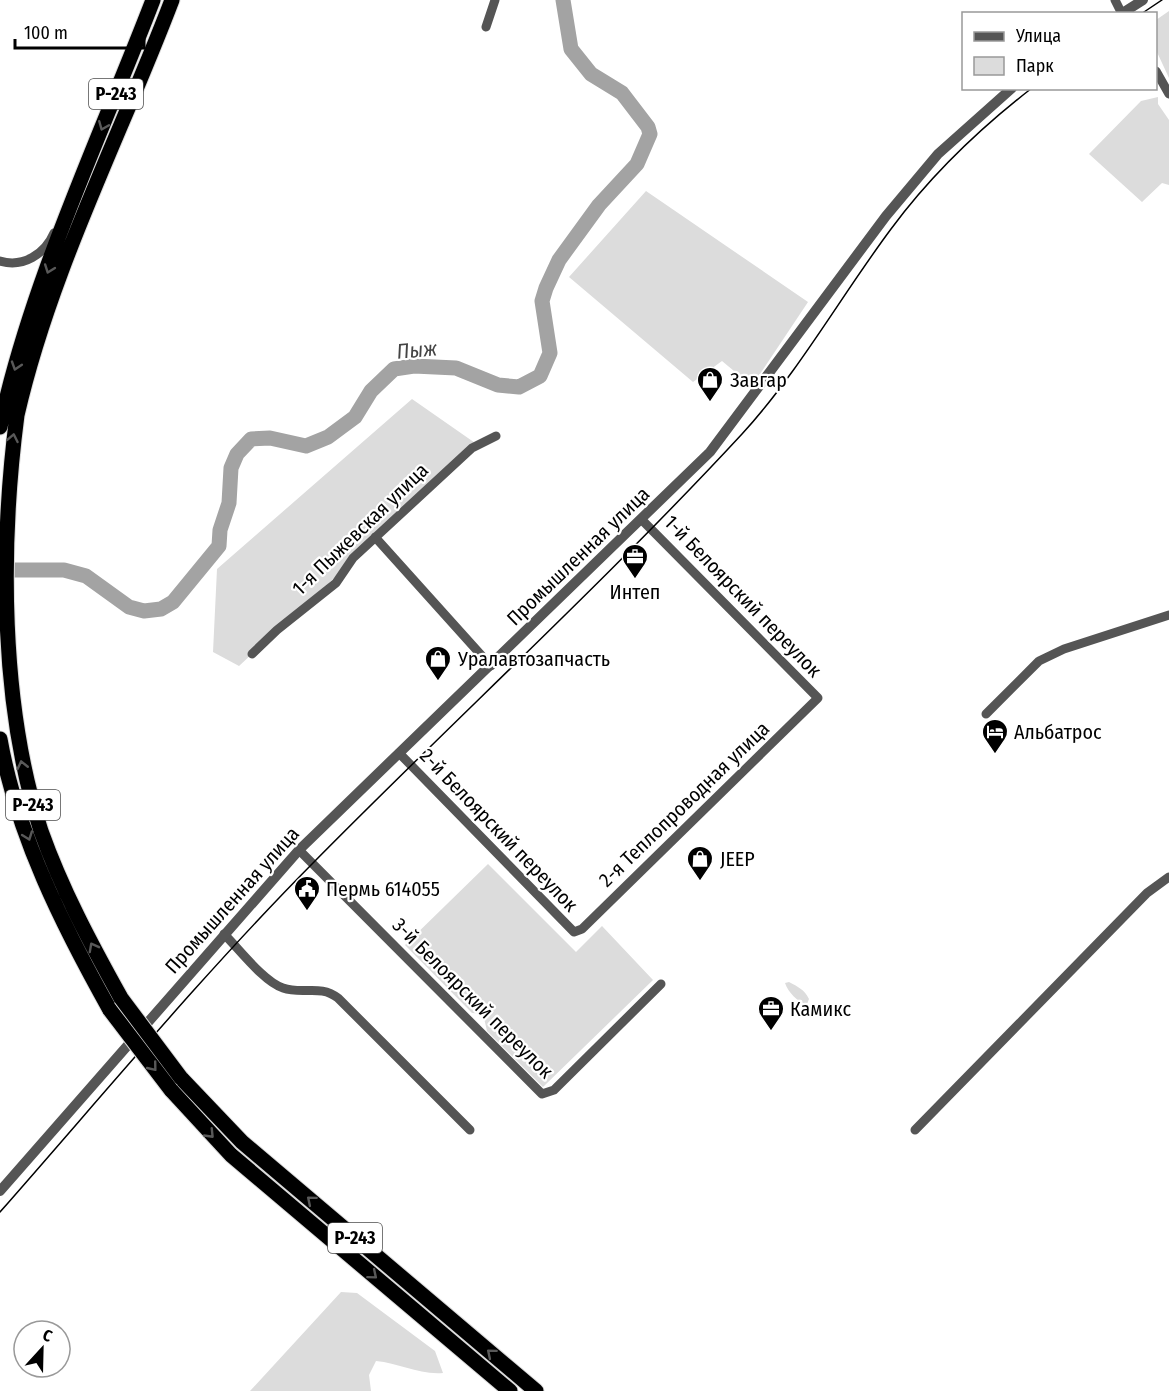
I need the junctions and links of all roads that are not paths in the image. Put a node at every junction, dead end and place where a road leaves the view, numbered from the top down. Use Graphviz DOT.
graph roads {
  1 [pos="153,0"];
  2 [pos="172,0"];
  3 [pos="495,0"];
  4 [pos="1143,0"];
  5 [pos="1123,12"];
  6 [pos="486,27"];
  7 [pos="1157,73"];
  8 [pos="1010,90"];
  9 [pos="1169,94"];
  10 [pos="83,175"];
  11 [pos="0,261"];
  12 [pos="0,427"];
  13 [pos="496,436"];
  14 [pos="642,520"];
  15 [pos="375,537"];
  16 [pos="1,595"];
  17 [pos="1169,615"];
  18 [pos="252,654"];
  19 [pos="491,666"];
  20 [pos="818,698"];
  21 [pos="986,714"];
  22 [pos="0,739"];
  23 [pos="399,753"];
  24 [pos="299,850"];
  25 [pos="1169,877"];
  26 [pos="574,932"];
  27 [pos="224,934"];
  28 [pos="661,984"];
  29 [pos="176,1084"];
  30 [pos="470,1130"];
  31 [pos="915,1130"];
  32 [pos="0,1191"];
  33 [pos="510,1391"];
  34 [pos="536,1391"];
  1 -- 10 [label="highway, Р-243, one-way"];
  16 -- 2 [label="highway, Р-243, one-way"];
  3 -- 6 [label="street"];
  4 -- 5 [label="street"];
  7 -- 9 [label="street"];
  8 -- 14 [label="street, Промышленная улица"];
  10 -- 11 [label="street"];
  10 -- 12 [label="highway, Р-243, one-way"];
  13 -- 15 [label="street, 1-я Пыжевская улица"];
  14 -- 19 [label="street, Промышленная улица"];
  14 -- 20 [label="street, 1-й Белоярский переулок"];
  15 -- 18 [label="street, 1-я Пыжевская улица"];
  15 -- 19 [label="street"];
  29 -- 16 [label="highway, Р-243, one-way, bridge"];
  17 -- 21 [label="street"];
  19 -- 23 [label="street, Промышленная улица"];
  20 -- 26 [label="street, 2-я Теплопроводная улица"];
  22 -- 29 [label="highway, Р-243, one-way, bridge"];
  23 -- 24 [label="street, Промышленная улица"];
  23 -- 26 [label="street, 2-й Белоярский переулок"];
  24 -- 27 [label="street, Промышленная улица"];
  24 -- 28 [label="street, 3-й Белоярский переулок"];
  25 -- 31 [label="street"];
  27 -- 30 [label="street"];
  27 -- 32 [label="street, Промышленная улица"];
  29 -- 33 [label="highway, Р-243, one-way"];
  34 -- 29 [label="highway, Р-243, one-way"];
}
